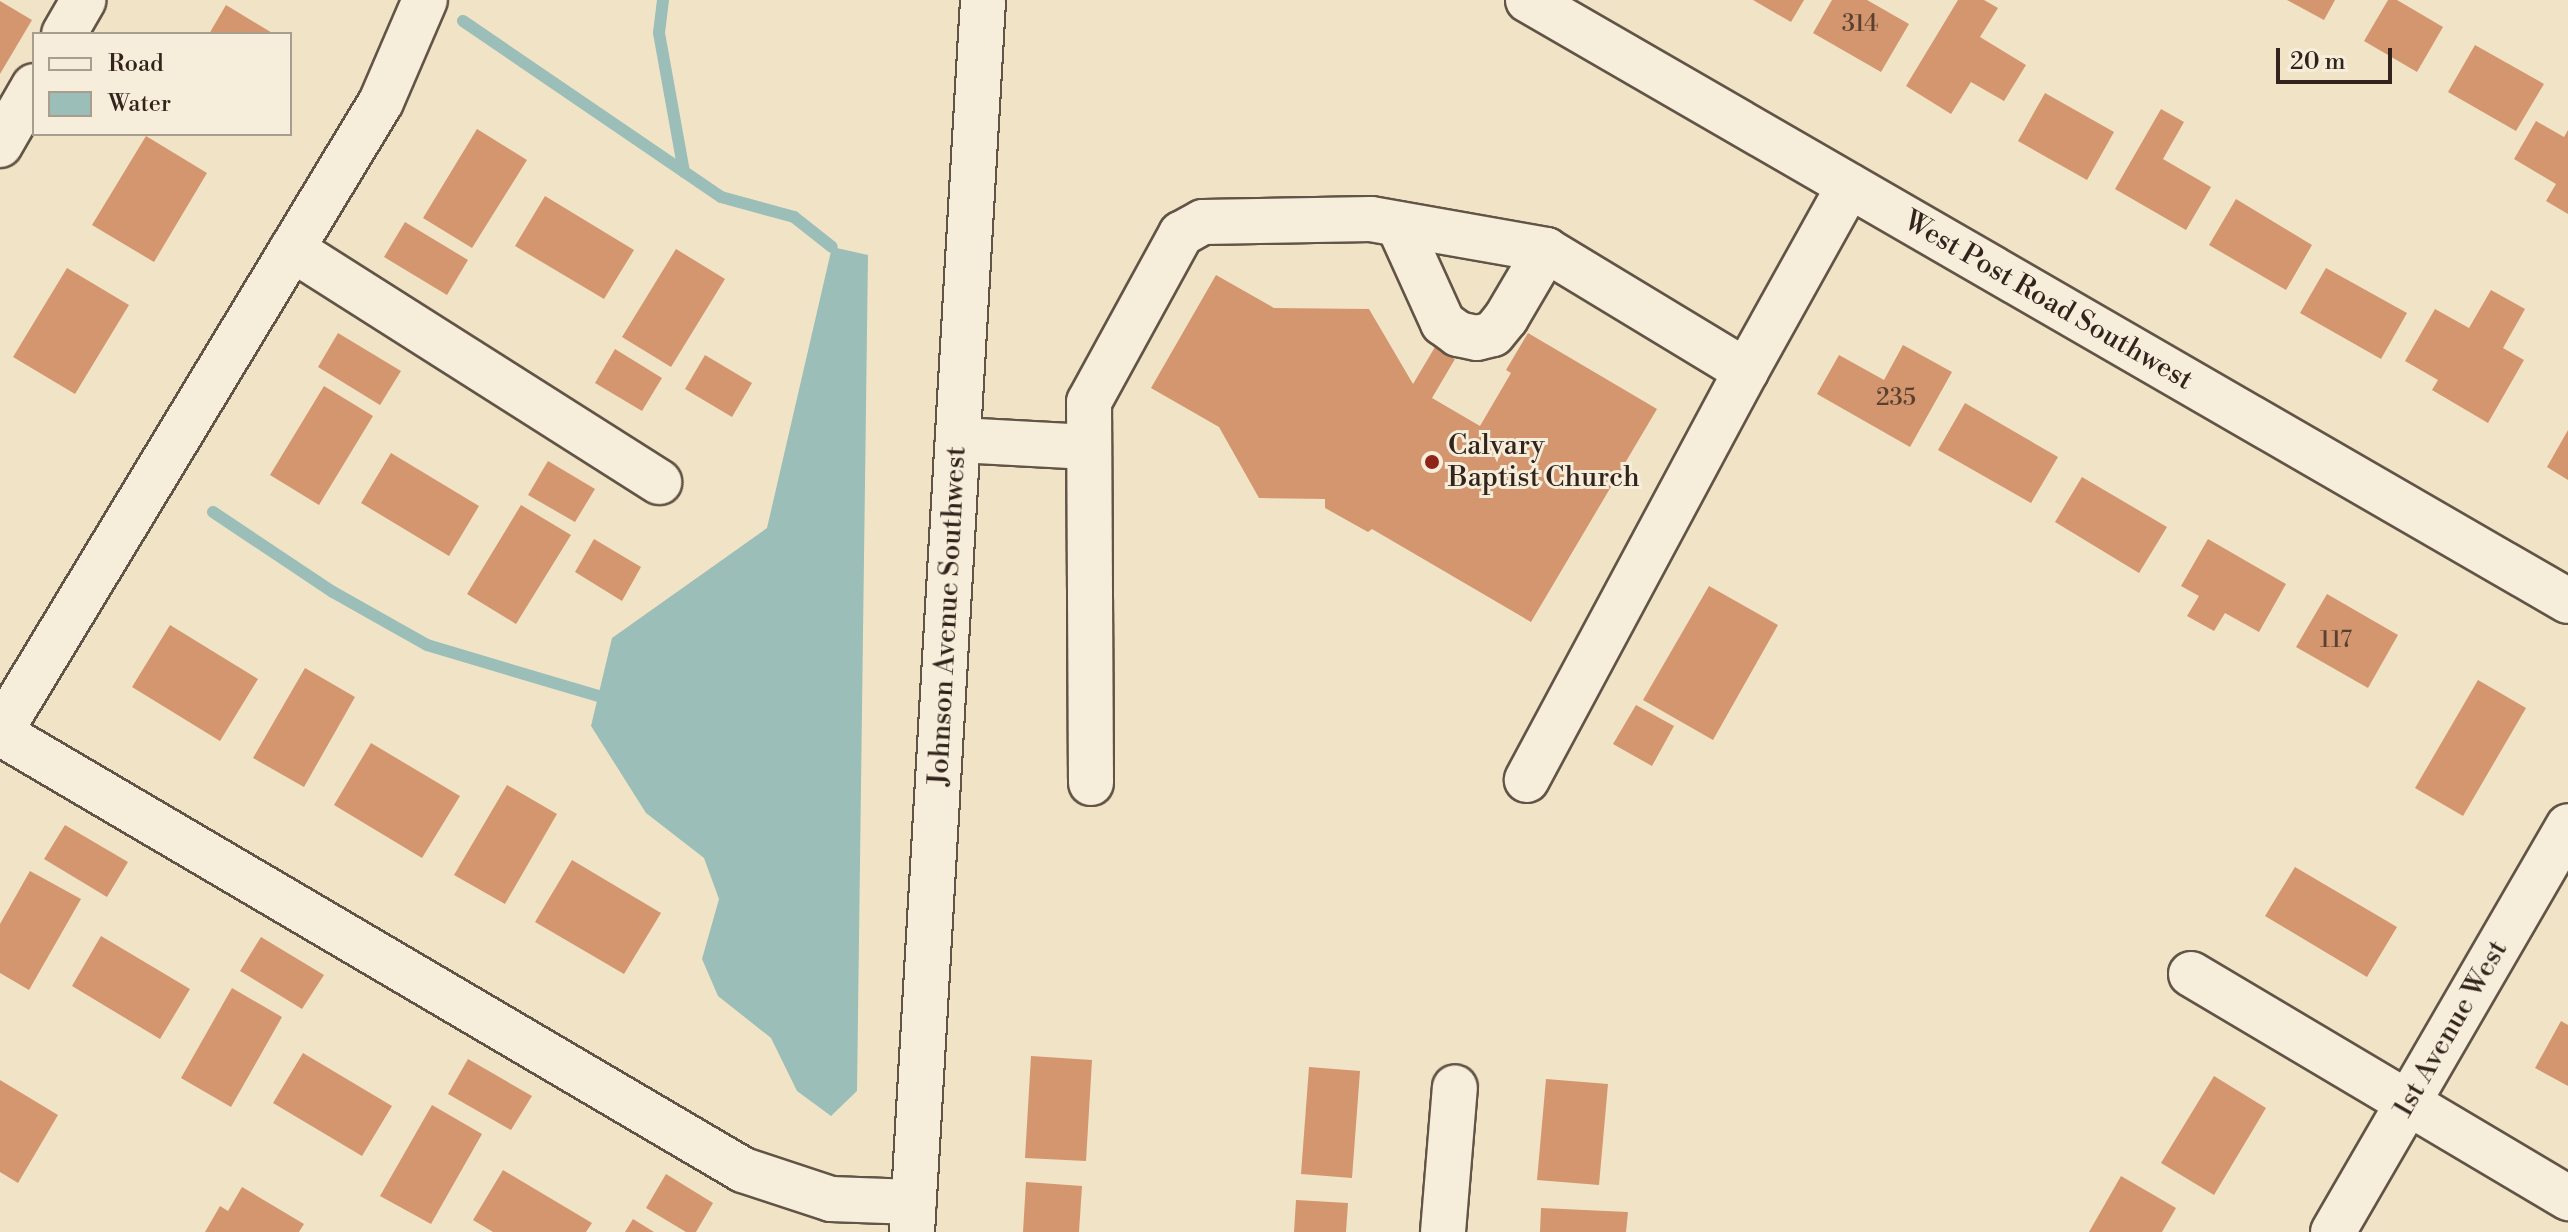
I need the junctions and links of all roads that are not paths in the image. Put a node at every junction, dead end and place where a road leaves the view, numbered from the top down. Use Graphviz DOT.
graph roads {
  1 [pos="84,0"];
  2 [pos="425,0"];
  3 [pos="983,0"];
  4 [pos="1528,0"];
  5 [pos="65,32"];
  6 [pos="32,89"];
  7 [pos="0,145"];
  8 [pos="1849,186"];
  9 [pos="1398,224"];
  10 [pos="292,249"];
  11 [pos="1546,250"];
  12 [pos="1746,371"];
  13 [pos="958,440"];
  14 [pos="1089,447"];
  15 [pos="659,482"];
  16 [pos="2568,601"];
  17 [pos="0,733"];
  18 [pos="1527,780"];
  19 [pos="1091,783"];
  20 [pos="2568,826"];
  21 [pos="2191,974"];
  22 [pos="1455,1087"];
  23 [pos="2408,1104"];
  24 [pos="2568,1198"];
  25 [pos="913,1217"];
  26 [pos="1443,1232"];
  27 [pos="2333,1232"];
  1 -- 5 [label="street"];
  2 -- 10 [label="street"];
  3 -- 13 [label="street, Johnson Avenue Southwest"];
  4 -- 8 [label="street, West Post Road Southwest"];
  6 -- 7 [label="street"];
  8 -- 12 [label="street"];
  8 -- 16 [label="street, West Post Road Southwest"];
  9 -- 11 [label="street"];
  9 -- 11 [label="street"];
  9 -- 14 [label="street"];
  10 -- 15 [label="street"];
  10 -- 17 [label="street"];
  11 -- 12 [label="street"];
  12 -- 18 [label="street"];
  13 -- 14 [label="street"];
  13 -- 25 [label="street, Johnson Avenue Southwest"];
  14 -- 19 [label="street"];
  17 -- 25 [label="street"];
  20 -- 23 [label="street, 1st Avenue West"];
  21 -- 23 [label="street"];
  22 -- 26 [label="street"];
  23 -- 24 [label="street"];
  23 -- 27 [label="street, 1st Avenue West"];
}
